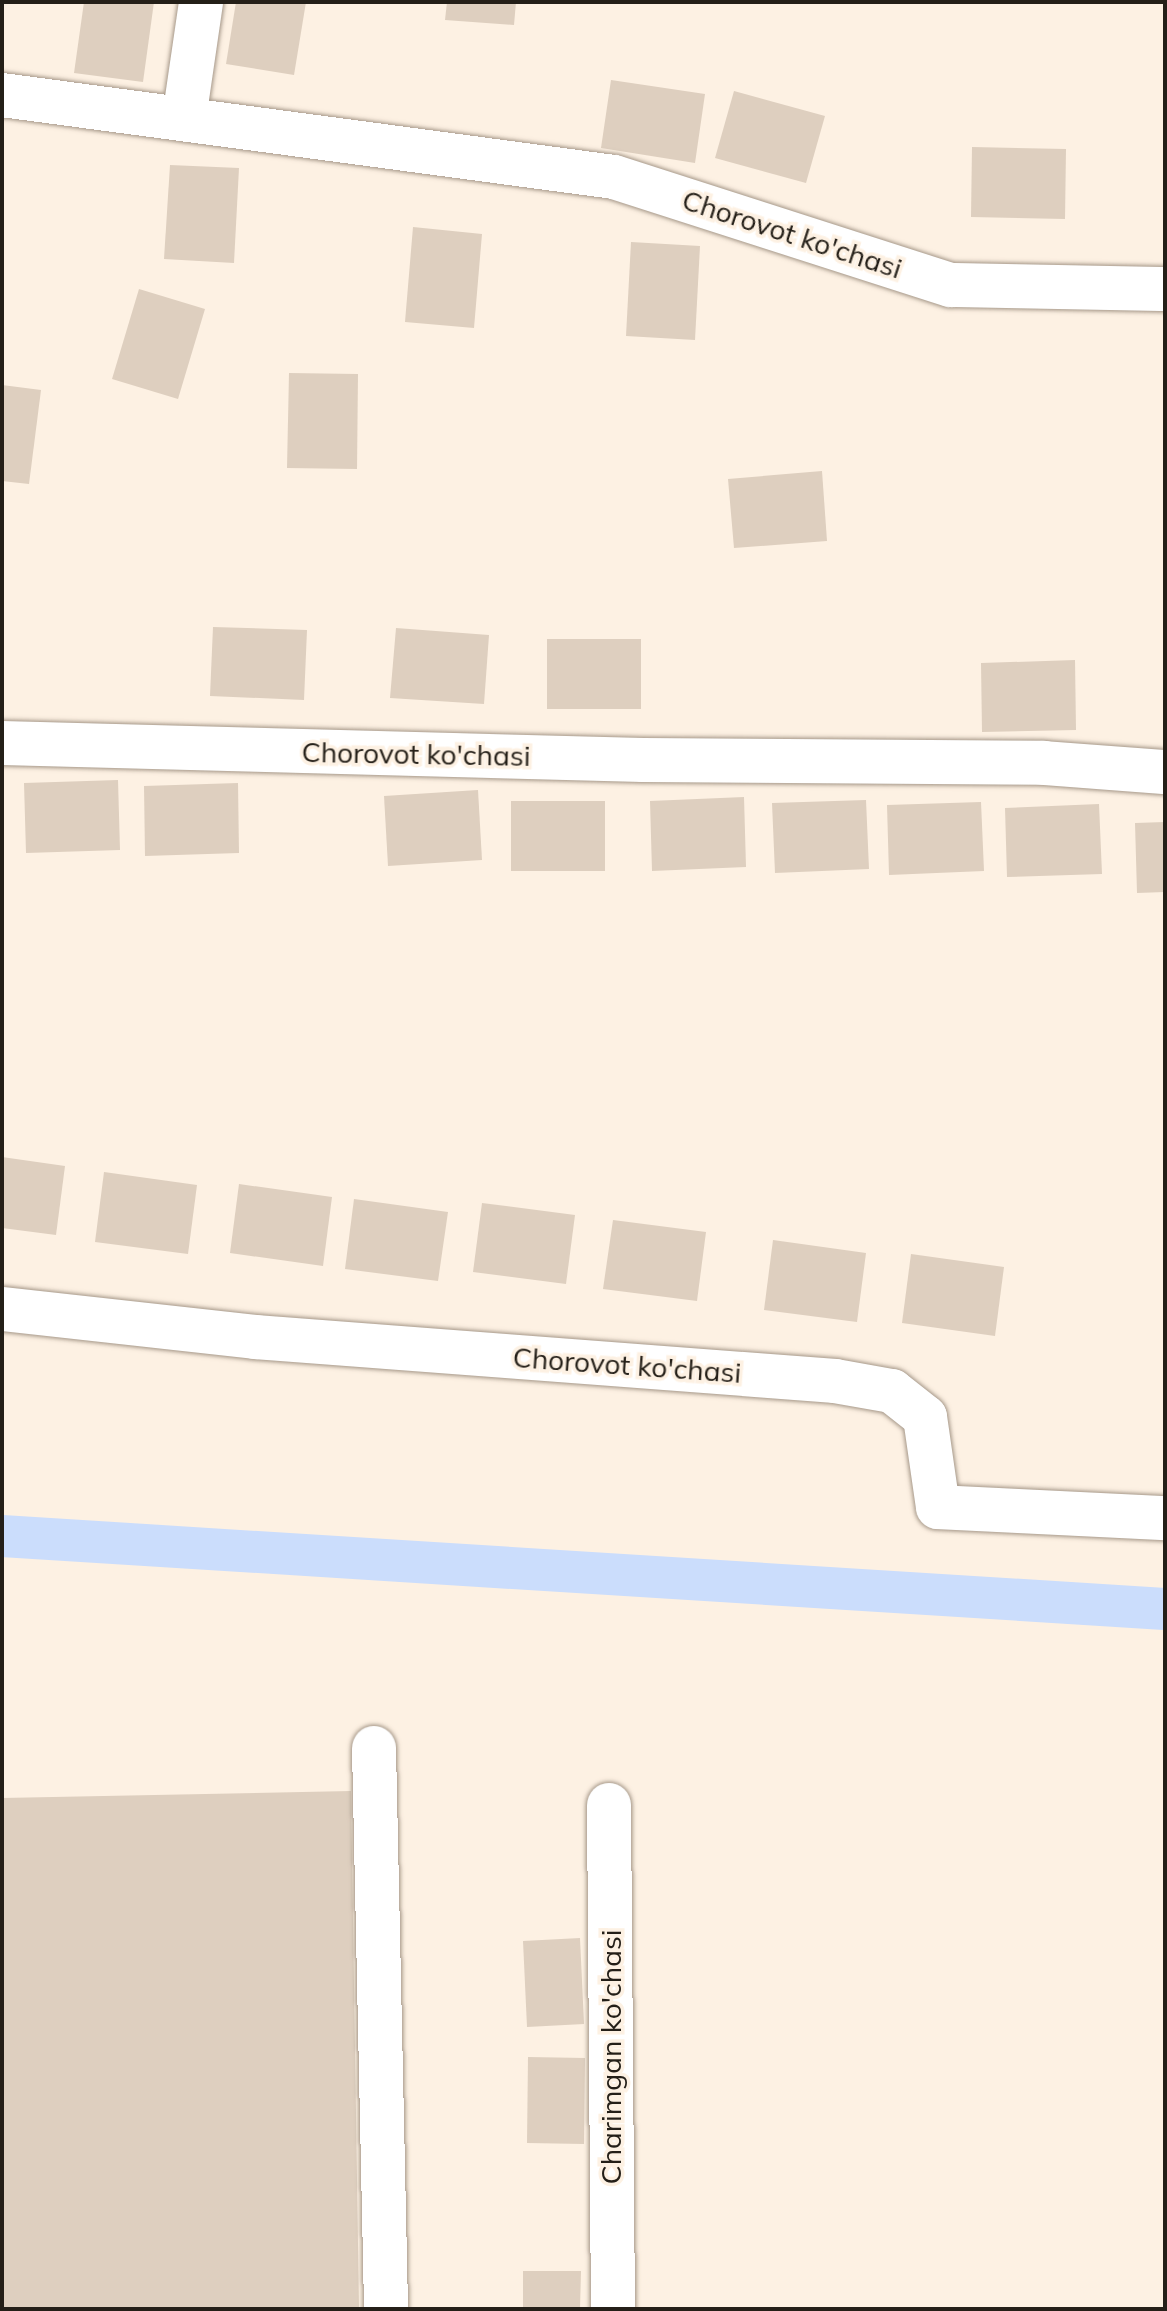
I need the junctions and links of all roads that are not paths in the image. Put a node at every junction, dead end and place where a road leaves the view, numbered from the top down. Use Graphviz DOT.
graph roads {
  1 [pos="201,2"];
  2 [pos="2,95"];
  3 [pos="184,119"];
  4 [pos="1165,289"];
  5 [pos="2,743"];
  6 [pos="1165,772"];
  7 [pos="2,1309"];
  8 [pos="1165,1518"];
  9 [pos="374,1748"];
  10 [pos="609,1805"];
  11 [pos="386,2309"];
  12 [pos="613,2309"];
  1 -- 3 [label="street"];
  2 -- 3 [label="street, Chorovot ko'chasi"];
  3 -- 4 [label="street, Chorovot ko'chasi"];
  5 -- 6 [label="street, Chorovot ko'chasi"];
  7 -- 8 [label="street, Chorovot ko'chasi"];
  9 -- 11 [label="street"];
  10 -- 12 [label="street, Charimgan ko'chasi"];
}
